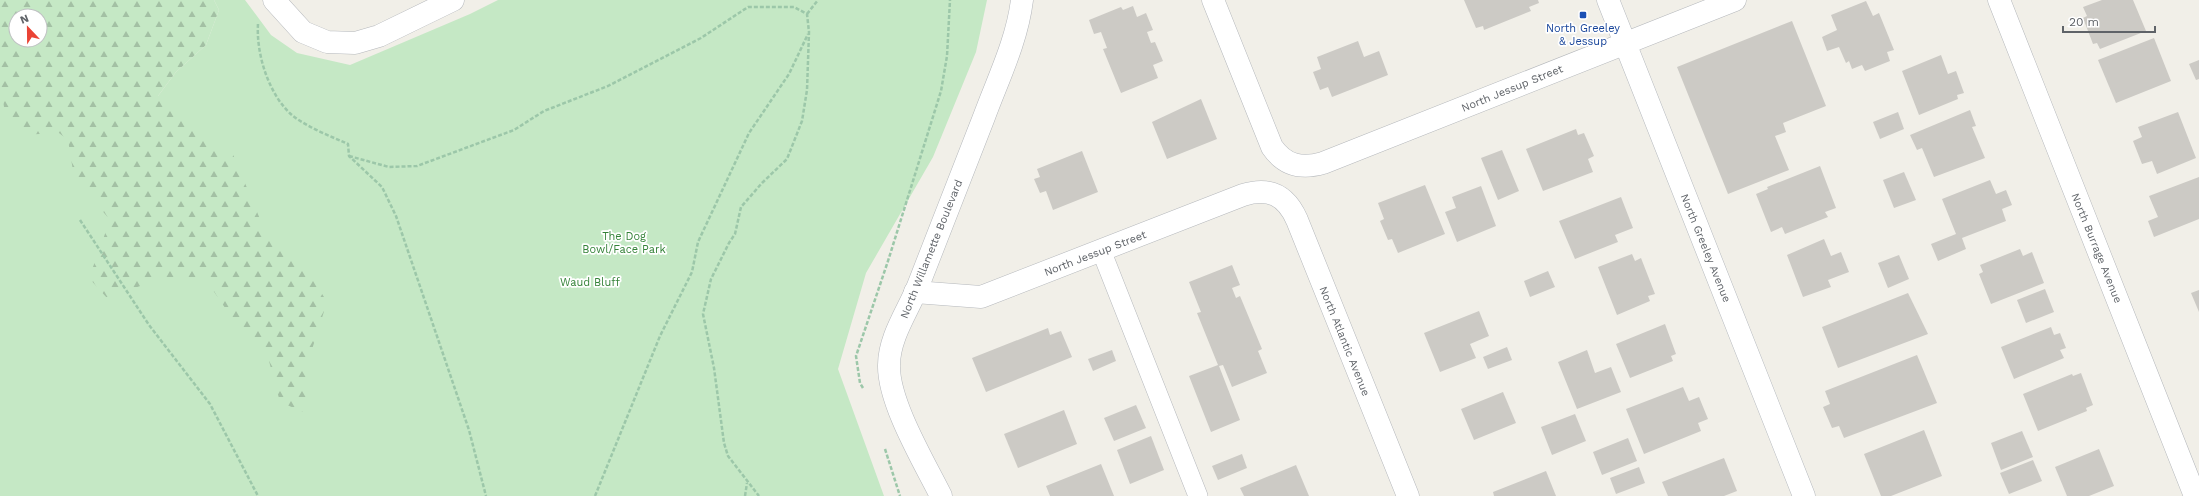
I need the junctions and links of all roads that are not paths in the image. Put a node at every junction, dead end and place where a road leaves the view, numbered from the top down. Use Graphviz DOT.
graph roads {
  1 [pos="274,0"];
  2 [pos="453,0"];
  3 [pos="1022,0"];
  4 [pos="1213,0"];
  5 [pos="1608,0"];
  6 [pos="1735,0"];
  7 [pos="1999,0"];
  8 [pos="1625,43"];
  9 [pos="1272,194"];
  10 [pos="1101,250"];
  11 [pos="915,292"];
  12 [pos="941,496"];
  13 [pos="1198,496"];
  14 [pos="1408,496"];
  15 [pos="1804,496"];
  16 [pos="2195,496"];
  1 -- 2 [label="street"];
  3 -- 11 [label="street, North Willamette Boulevard"];
  4 -- 8 [label="street, North Jessup Street"];
  5 -- 8 [label="street, North Greeley Avenue"];
  6 -- 8 [label="street, North Jessup Street"];
  7 -- 16 [label="street, North Burrage Avenue"];
  8 -- 15 [label="street, North Greeley Avenue"];
  9 -- 10 [label="street, North Jessup Street"];
  9 -- 14 [label="street, North Atlantic Avenue"];
  10 -- 11 [label="street, North Jessup Street"];
  10 -- 13 [label="lane"];
  11 -- 12 [label="street, North Willamette Boulevard"];
}
